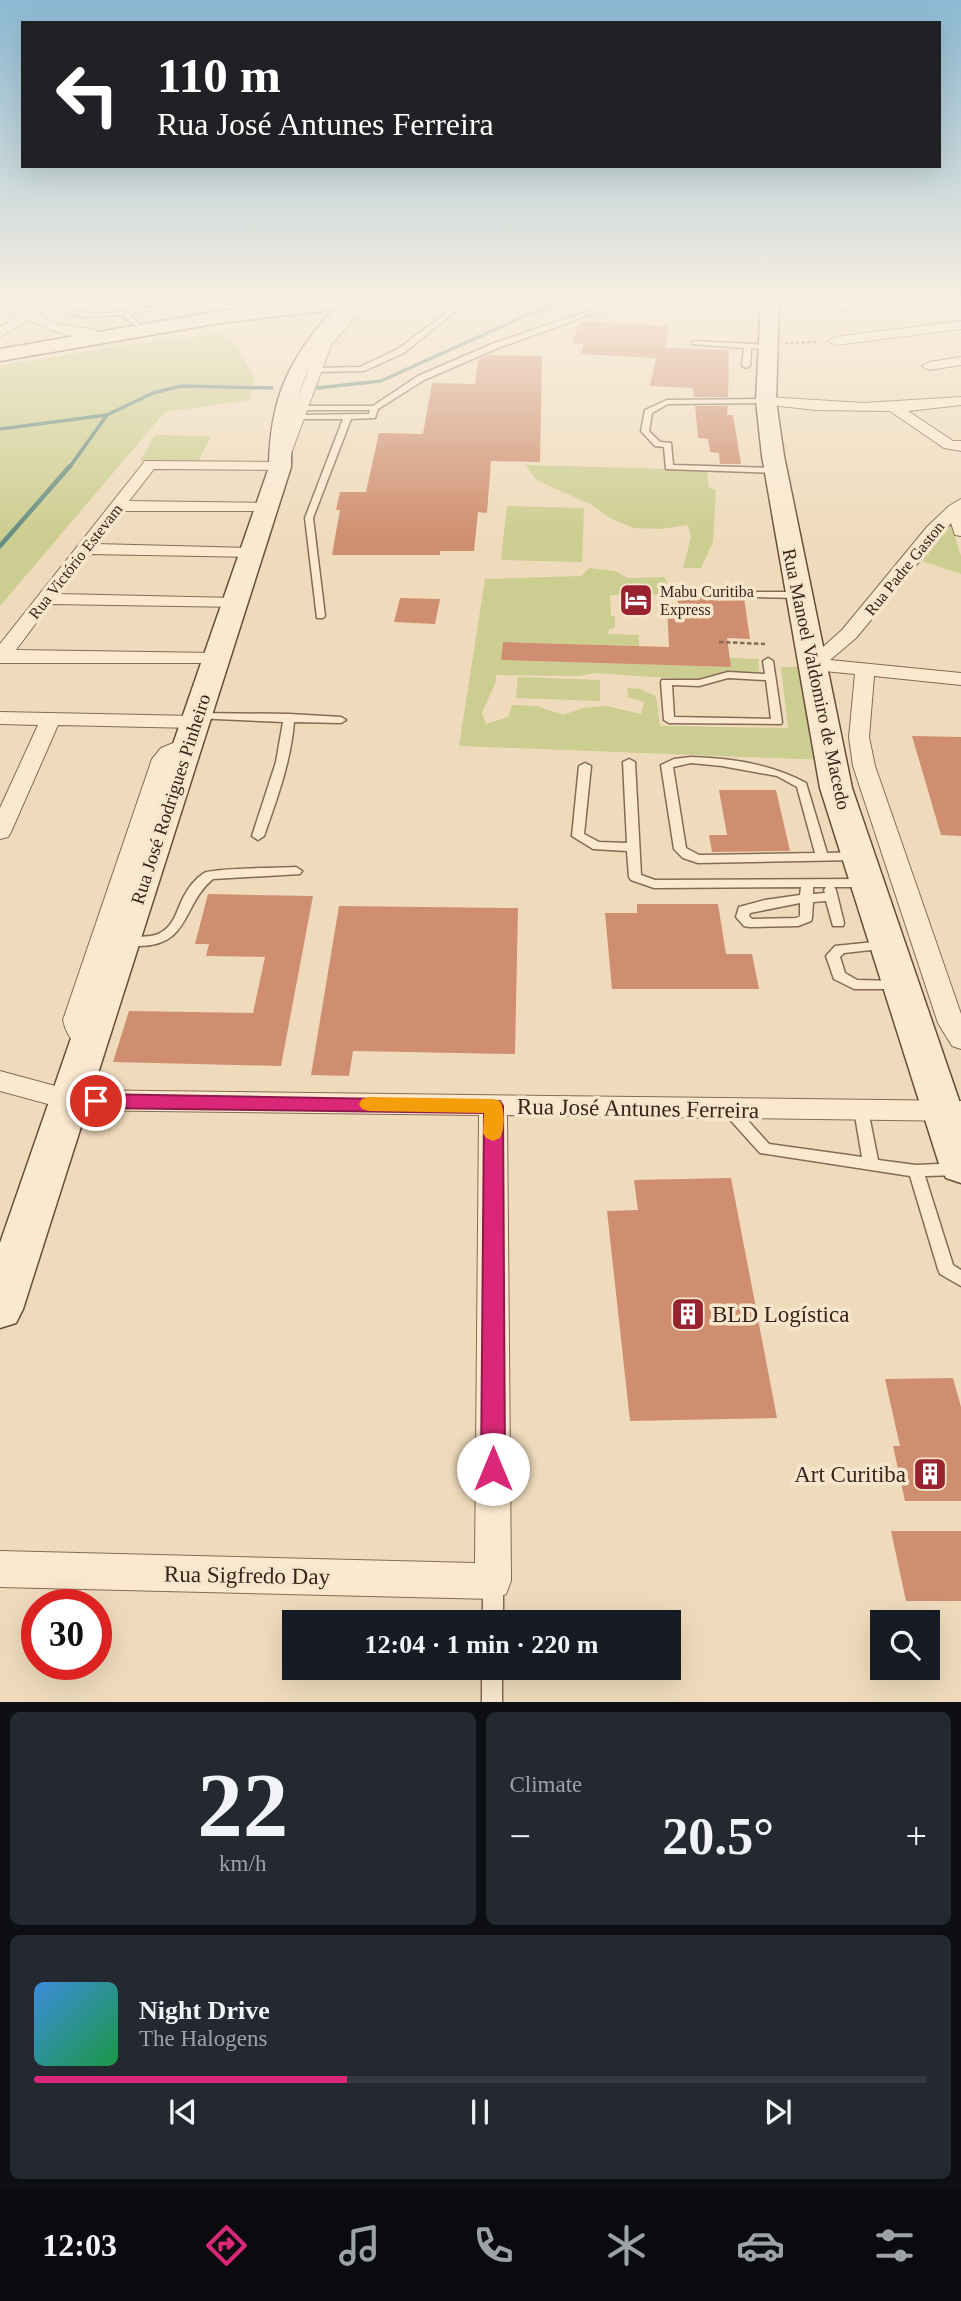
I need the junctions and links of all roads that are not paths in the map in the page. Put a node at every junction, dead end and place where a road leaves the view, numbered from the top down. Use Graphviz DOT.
graph roads {
  1 [pos="300,379"];
  2 [pos="308,379"];
  3 [pos="419,379"];
  4 [pos="763,379"];
  5 [pos="766,401"];
  6 [pos="961,401"];
  7 [pos="375,408"];
  8 [pos="896,409"];
  9 [pos="298,413"];
  10 [pos="347,418"];
  11 [pos="961,446"];
  12 [pos="150,464"];
  13 [pos="280,467"];
  14 [pos="775,471"];
  15 [pos="118,506"];
  16 [pos="266,508"];
  17 [pos="959,508"];
  18 [pos="961,531"];
  19 [pos="84,549"];
  20 [pos="251,553"];
  21 [pos="757,594"];
  22 [pos="800,595"];
  23 [pos="45,599"];
  24 [pos="235,603"];
  25 [pos="320,616"];
  26 [pos="849,634"];
  27 [pos="811,651"];
  28 [pos="1,656"];
  29 [pos="216,659"];
  30 [pos="768,661"];
  31 [pos="865,669"];
  32 [pos="771,677"];
  33 [pos="961,679"];
  34 [pos="289,717"];
  35 [pos="0,718"];
  36 [pos="51,719"];
  37 [pos="341,720"];
  38 [pos="193,727"];
  39 [pos="629,762"];
  40 [pos="585,766"];
  41 [pos="0,832"];
  42 [pos="258,836"];
  43 [pos="633,847"];
  44 [pos="822,857"];
  45 [pos="863,869"];
  46 [pos="296,871"];
  47 [pos="807,883"];
  48 [pos="828,883"];
  49 [pos="831,897"];
  50 [pos="838,923"];
  51 [pos="122,942"];
  52 [pos="888,945"];
  53 [pos="902,986"];
  54 [pos="953,1007"];
  55 [pos="914,1024"];
  56 [pos="961,1040"];
  57 [pos="89,1042"];
  58 [pos="0,1081"];
  59 [pos="70,1100"];
  60 [pos="493,1106"];
  61 [pos="729,1109"];
  62 [pos="861,1110"];
  63 [pos="955,1116"];
  64 [pos="871,1164"];
  65 [pos="961,1168"];
  66 [pos="916,1171"];
  67 [pos="961,1279"];
  68 [pos="0,1309"];
  69 [pos="0,1569"];
  70 [pos="493,1581"];
  71 [pos="493,1610"];
  72 [pos="492,1680"];
  73 [pos="492,1702"];
  1 -- 13 [label="main road, Rua José Rodrigues Pinheiro"];
  2 -- 9 [label="street"];
  3 -- 7 [label="lane"];
  4 -- 5 [label="main road, Rua Manoel Valdomiro de Macedo"];
  5 -- 8 [label="street"];
  5 -- 14 [label="main road, Rua Manoel Valdomiro de Macedo"];
  5 -- 14 [label="lane"];
  6 -- 8 [label="street"];
  7 -- 9 [label="lane"];
  7 -- 10 [label="lane"];
  8 -- 11 [label="street"];
  9 -- 10 [label="lane"];
  9 -- 13 [label="street"];
  10 -- 25 [label="lane"];
  12 -- 13 [label="street"];
  12 -- 15 [label="street, Rua Victório Estevam"];
  13 -- 16 [label="main road, Rua José Rodrigues Pinheiro"];
  14 -- 22 [label="main road, Rua Manoel Valdomiro de Macedo"];
  15 -- 16 [label="street"];
  15 -- 19 [label="street, Rua Victório Estevam"];
  16 -- 20 [label="main road, Rua José Rodrigues Pinheiro"];
  17 -- 18 [label="street"];
  17 -- 26 [label="street, Rua Padre Gaston"];
  19 -- 20 [label="street"];
  19 -- 23 [label="street, Rua Victório Estevam"];
  20 -- 24 [label="main road, Rua José Rodrigues Pinheiro"];
  21 -- 22 [label="lane"];
  22 -- 27 [label="main road, Rua Manoel Valdomiro de Macedo"];
  23 -- 24 [label="street"];
  23 -- 28 [label="street, Rua Victório Estevam"];
  24 -- 29 [label="main road, Rua José Rodrigues Pinheiro"];
  26 -- 27 [label="street, Rua Padre Gaston"];
  27 -- 31 [label="street"];
  27 -- 45 [label="main road, Rua Manoel Valdomiro de Macedo"];
  28 -- 29 [label="street"];
  29 -- 38 [label="main road, Rua José Rodrigues Pinheiro"];
  30 -- 32 [label="lane"];
  31 -- 33 [label="street"];
  31 -- 54 [label="street"];
  32 -- 32 [label="lane"];
  34 -- 37 [label="lane"];
  34 -- 38 [label="lane"];
  34 -- 42 [label="lane"];
  35 -- 36 [label="street"];
  36 -- 38 [label="street"];
  36 -- 41 [label="street"];
  38 -- 51 [label="main road, Rua José Rodrigues Pinheiro"];
  38 -- 57 [label="street"];
  39 -- 43 [label="lane"];
  40 -- 43 [label="lane"];
  43 -- 47 [label="lane"];
  44 -- 44 [label="lane"];
  44 -- 45 [label="lane"];
  45 -- 48 [label="lane"];
  45 -- 52 [label="main road, Rua Manoel Valdomiro de Macedo"];
  46 -- 51 [label="lane"];
  47 -- 48 [label="lane"];
  47 -- 49 [label="lane"];
  48 -- 49 [label="lane"];
  49 -- 50 [label="lane"];
  51 -- 57 [label="main road, Rua José Rodrigues Pinheiro"];
  52 -- 53 [label="main road, Rua Manoel Valdomiro de Macedo"];
  52 -- 53 [label="lane"];
  53 -- 54 [label="street"];
  53 -- 55 [label="main road, Rua Manoel Valdomiro de Macedo"];
  54 -- 55 [label="street"];
  54 -- 56 [label="street"];
  55 -- 63 [label="main road, Rua Manoel Valdomiro de Macedo"];
  57 -- 59 [label="main road, Rua José Rodrigues Pinheiro"];
  58 -- 59 [label="street, Rua José Antunes Ferreira"];
  59 -- 60 [label="street, Rua José Antunes Ferreira"];
  59 -- 68 [label="main road, Rua José Rodrigues Pinheiro"];
  60 -- 61 [label="street, Rua José Antunes Ferreira"];
  60 -- 70 [label="street"];
  61 -- 62 [label="street, Rua José Antunes Ferreira"];
  61 -- 64 [label="lane"];
  62 -- 63 [label="street, Rua José Antunes Ferreira"];
  62 -- 64 [label="lane"];
  63 -- 65 [label="main road, Rua Manoel Valdomiro de Macedo"];
  64 -- 66 [label="lane"];
  65 -- 66 [label="lane"];
  66 -- 67 [label="lane"];
  69 -- 70 [label="street, Rua Sigfredo Day"];
  70 -- 71 [label="lane"];
  72 -- 73 [label="lane"];
}
